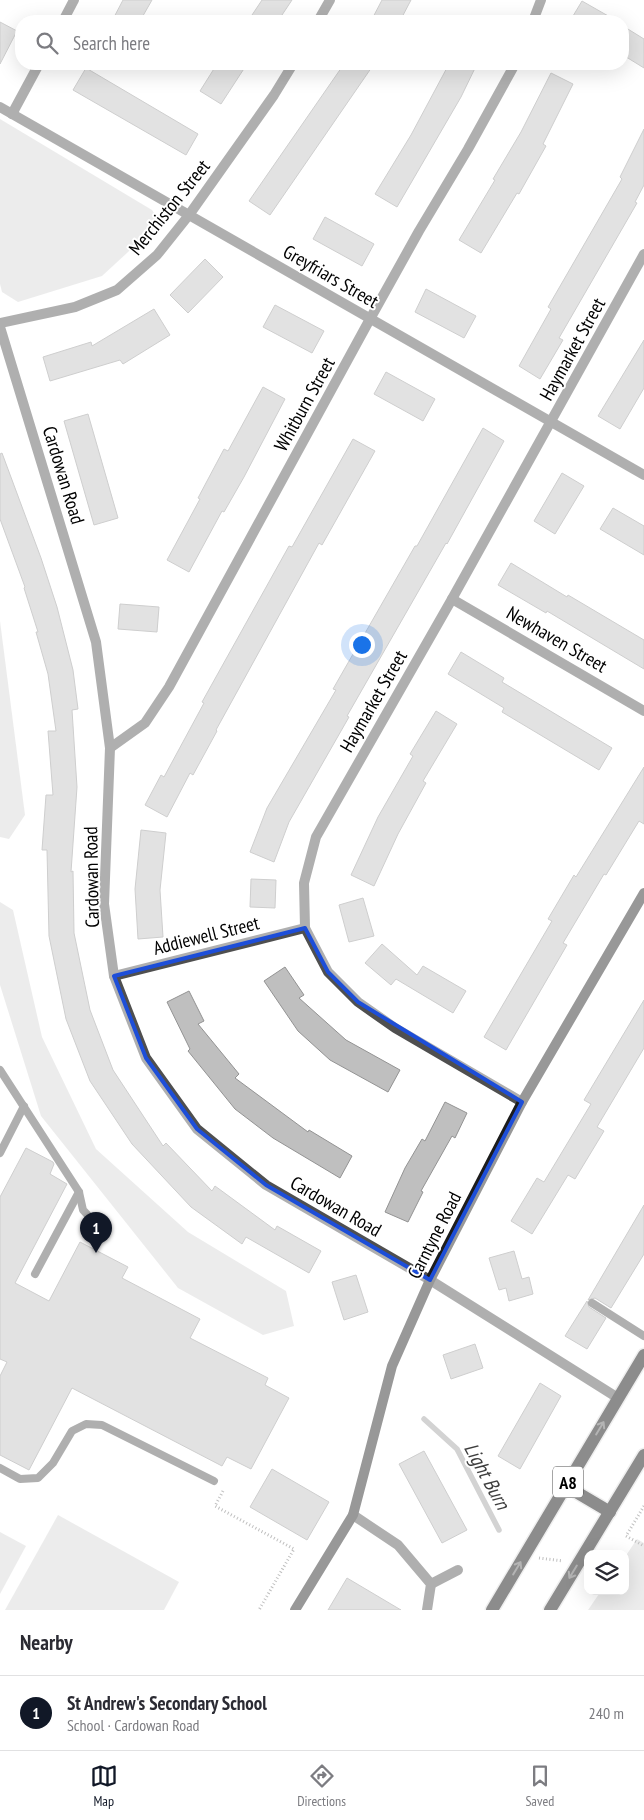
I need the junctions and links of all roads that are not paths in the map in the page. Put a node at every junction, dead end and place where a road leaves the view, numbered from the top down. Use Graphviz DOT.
graph roads {
  1 [pos="74,0"];
  2 [pos="330,0"];
  3 [pos="541,0"];
  4 [pos="66,15"];
  5 [pos="321,15"];
  6 [pos="535,15"];
  7 [pos="36,70"];
  8 [pos="289,70"];
  9 [pos="512,70"];
  10 [pos="0,107"];
  11 [pos="12,114"];
  12 [pos="189,215"];
  13 [pos="644,254"];
  14 [pos="370,319"];
  15 [pos="0,323"];
  16 [pos="0,327"];
  17 [pos="551,422"];
  18 [pos="644,475"];
  19 [pos="452,598"];
  20 [pos="644,710"];
  21 [pos="110,748"];
  22 [pos="644,893"];
  23 [pos="305,928"];
  24 [pos="114,976"];
  25 [pos="0,1070"];
  26 [pos="522,1102"];
  27 [pos="24,1106"];
  28 [pos="0,1153"];
  29 [pos="79,1192"];
  30 [pos="99,1227"];
  31 [pos="35,1274"];
  32 [pos="430,1280"];
  33 [pos="592,1303"];
  34 [pos="644,1336"];
  35 [pos="644,1355"];
  36 [pos="618,1398"];
  37 [pos="644,1455"];
  38 [pos="0,1468"];
  39 [pos="214,1481"];
  40 [pos="566,1486"];
  41 [pos="610,1512"];
  42 [pos="353,1515"];
  43 [pos="458,1570"];
  44 [pos="431,1584"];
  45 [pos="295,1610"];
  46 [pos="427,1610"];
  47 [pos="492,1610"];
  48 [pos="550,1610"];
  1 -- 4 [label="street"];
  2 -- 5 [label="street"];
  3 -- 6 [label="street"];
  7 -- 11 [label="street"];
  8 -- 12 [label="street, Merchiston Street"];
  9 -- 14 [label="street, Whitburn Street"];
  10 -- 11 [label="street, Greyfriars Street"];
  11 -- 12 [label="street, Greyfriars Street"];
  12 -- 14 [label="street, Greyfriars Street"];
  12 -- 15 [label="street, Merchiston Street"];
  13 -- 17 [label="street, Haymarket Street"];
  14 -- 17 [label="street, Greyfriars Street"];
  14 -- 21 [label="street, Whitburn Street"];
  16 -- 21 [label="street, Cardowan Road"];
  17 -- 18 [label="street, Greyfriars Street"];
  17 -- 19 [label="street, Haymarket Street"];
  19 -- 20 [label="street, Newhaven Street"];
  19 -- 23 [label="street, Haymarket Street"];
  21 -- 24 [label="street, Cardowan Road"];
  22 -- 26 [label="street, Carntyne Road"];
  23 -- 24 [label="street, Addiewell Street"];
  23 -- 26 [label="street, Haymarket Street"];
  24 -- 32 [label="street, Cardowan Road"];
  25 -- 27 [label="lane"];
  26 -- 32 [label="street, Carntyne Road"];
  27 -- 28 [label="lane"];
  27 -- 29 [label="lane"];
  29 -- 30 [label="lane"];
  29 -- 31 [label="lane"];
  32 -- 36 [label="street, Cardowan Road"];
  32 -- 42 [label="street, Carntyne Road"];
  33 -- 34 [label="lane"];
  35 -- 36 [label="main road, A8"];
  40 -- 36 [label="main road, A8, one-way"];
  37 -- 41 [label="main road"];
  38 -- 39 [label="lane"];
  40 -- 41 [label="main road"];
  47 -- 40 [label="main road, A8, one-way"];
  41 -- 48 [label="main road, one-way"];
  42 -- 44 [label="street"];
  42 -- 45 [label="street, Carntyne Road"];
  43 -- 44 [label="street"];
  44 -- 46 [label="street"];
}
